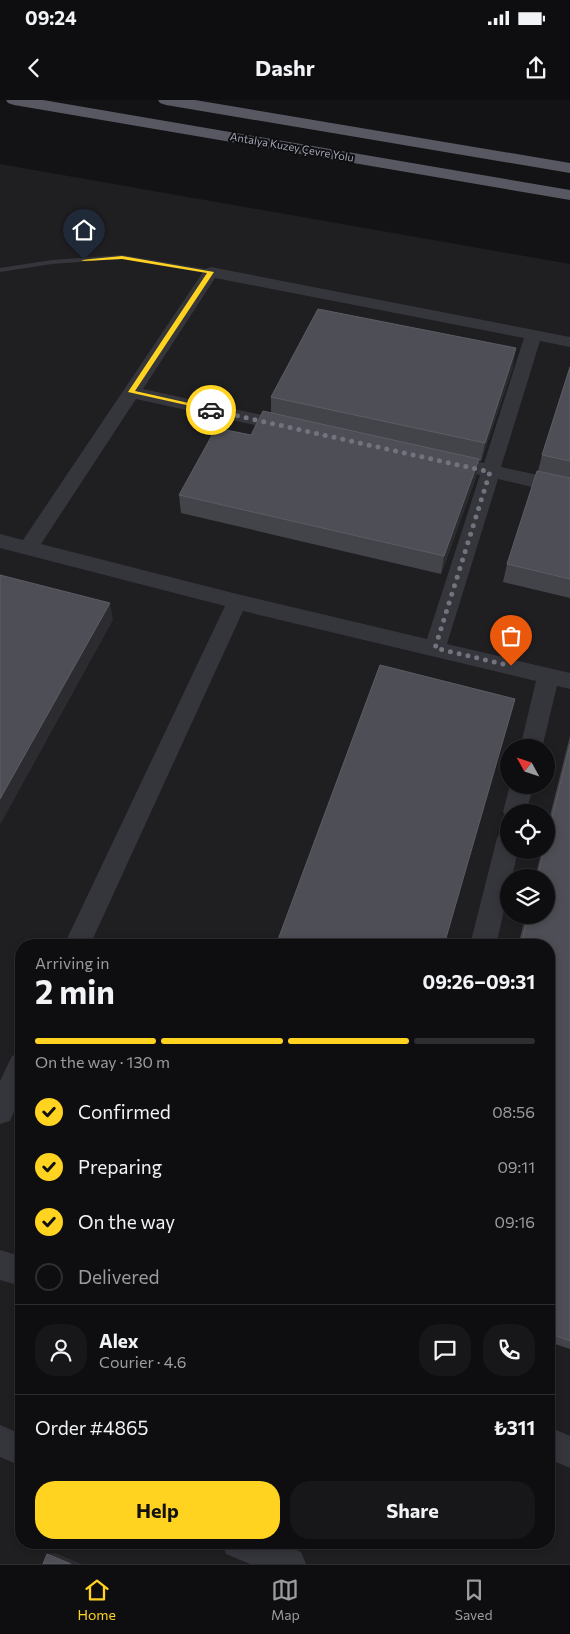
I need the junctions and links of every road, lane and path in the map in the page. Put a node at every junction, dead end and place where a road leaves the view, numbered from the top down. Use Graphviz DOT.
graph roads {
  1 [pos="14,100"];
  2 [pos="166,100"];
  3 [pos="570,168"];
  4 [pos="570,195"];
  5 [pos="0,270"];
  6 [pos="211,272"];
  7 [pos="534,334"];
  8 [pos="570,342"];
  9 [pos="131,392"];
  10 [pos="306,431"];
  11 [pos="432,459"];
  12 [pos="490,472"];
  13 [pos="570,489"];
  14 [pos="0,541"];
  15 [pos="28,548"];
  16 [pos="237,602"];
  17 [pos="435,648"];
  18 [pos="548,676"];
  19 [pos="570,681"];
  20 [pos="533,739"];
  21 [pos="504,859"];
  22 [pos="80,939"];
  23 [pos="484,939"];
  24 [pos="15,1078"];
  25 [pos="0,1111"];
  26 [pos="0,1265"];
  27 [pos="15,1269"];
  28 [pos="0,1440"];
  29 [pos="555,1446"];
  30 [pos="15,1447"];
  31 [pos="570,1452"];
  32 [pos="254,1549"];
  33 [pos="289,1564"];
  1 -- 4 [label="highway, Antalya Kuzey Çevre Yolu"];
  2 -- 3 [label="highway, Antalya Kuzey Çevre Yolu"];
  5 -- 6 [label="lane"];
  6 -- 7 [label="street"];
  6 -- 9 [label="street"];
  7 -- 8 [label="street"];
  7 -- 12 [label="street"];
  9 -- 10 [label="street"];
  9 -- 15 [label="street"];
  11 -- 12 [label="street"];
  12 -- 13 [label="street"];
  12 -- 17 [label="street"];
  14 -- 15 [label="street"];
  15 -- 16 [label="street"];
  16 -- 17 [label="street"];
  16 -- 22 [label="street"];
  17 -- 18 [label="street"];
  18 -- 19 [label="street"];
  18 -- 20 [label="street"];
  21 -- 23 [label="street"];
  24 -- 25 [label="street"];
  26 -- 27 [label="street"];
  28 -- 30 [label="street"];
  29 -- 31 [label="street"];
  32 -- 33 [label="street"];
}
